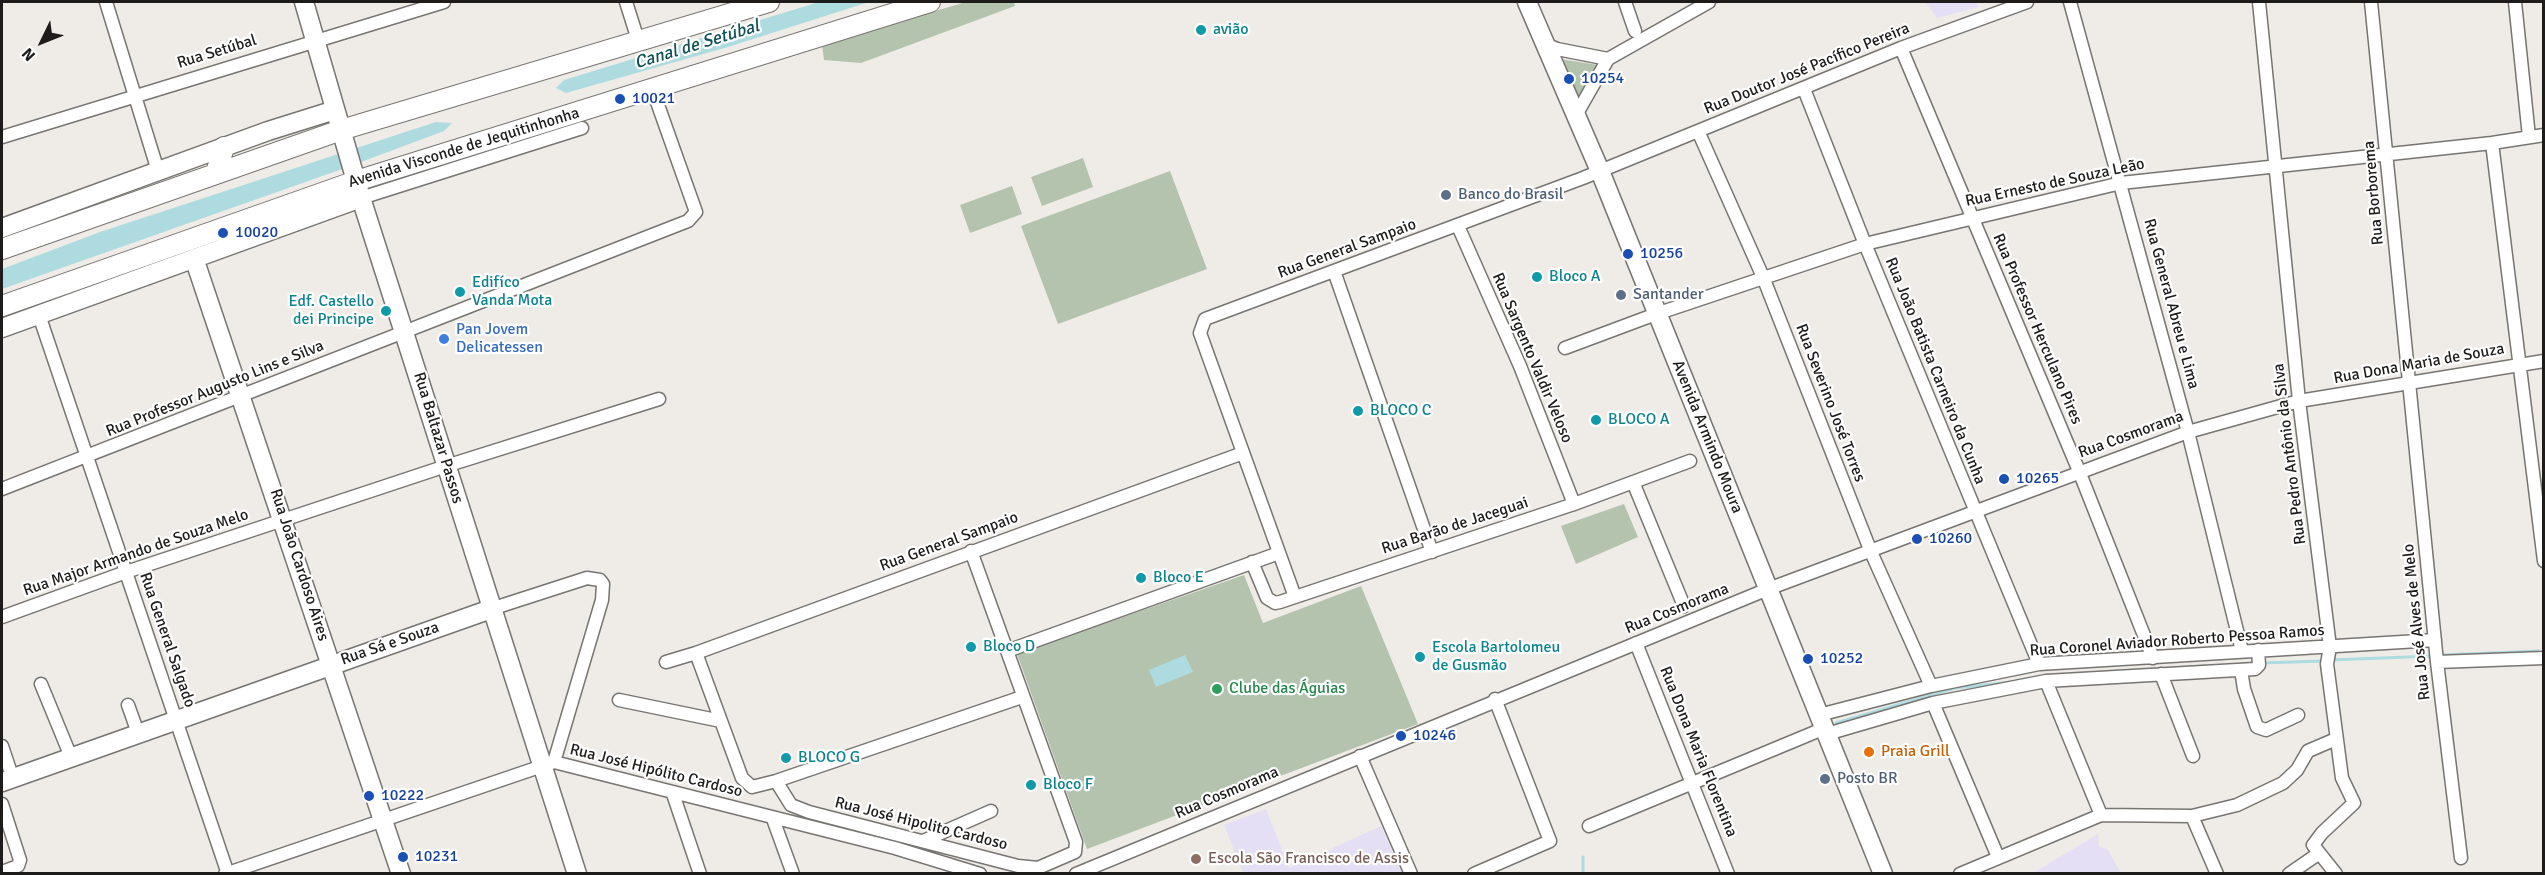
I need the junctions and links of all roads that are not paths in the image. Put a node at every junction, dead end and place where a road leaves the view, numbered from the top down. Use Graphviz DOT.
graph roads {
  1 [pos="106,2"];
  2 [pos="304,2"];
  3 [pos="444,2"];
  4 [pos="626,2"];
  5 [pos="769,2"];
  6 [pos="930,2"];
  7 [pos="1527,2"];
  8 [pos="1624,2"];
  9 [pos="1709,2"];
  10 [pos="2027,2"];
  11 [pos="2070,2"];
  12 [pos="2259,2"];
  13 [pos="2371,2"];
  14 [pos="2515,2"];
  15 [pos="1635,31"];
  16 [pos="315,39"];
  17 [pos="638,40"];
  18 [pos="1545,44"];
  19 [pos="1901,48"];
  20 [pos="1608,59"];
  21 [pos="652,88"];
  22 [pos="1804,89"];
  23 [pos="135,95"];
  24 [pos="335,110"];
  25 [pos="1576,115"];
  26 [pos="582,128"];
  27 [pos="1698,132"];
  28 [pos="343,134"];
  29 [pos="2544,135"];
  30 [pos="2,137"];
  31 [pos="2529,137"];
  32 [pos="2492,143"];
  33 [pos="224,147"];
  34 [pos="2387,155"];
  35 [pos="2277,167"];
  36 [pos="158,171"];
  37 [pos="1600,171"];
  38 [pos="216,173"];
  39 [pos="356,182"];
  40 [pos="2121,183"];
  41 [pos="1971,217"];
  42 [pos="1458,226"];
  43 [pos="2,228"];
  44 [pos="1865,244"];
  45 [pos="2,249"];
  46 [pos="194,258"];
  47 [pos="1334,271"];
  48 [pos="1762,277"];
  49 [pos="2,306"];
  50 [pos="1656,314"];
  51 [pos="39,315"];
  52 [pos="2,328"];
  53 [pos="405,331"];
  54 [pos="1564,348"];
  55 [pos="2544,361"];
  56 [pos="2519,364"];
  57 [pos="2408,382"];
  58 [pos="243,397"];
  59 [pos="659,399"];
  60 [pos="2299,401"];
  61 [pos="2188,432"];
  62 [pos="1243,453"];
  63 [pos="85,458"];
  64 [pos="1689,461"];
  65 [pos="446,466"];
  66 [pos="2079,471"];
  67 [pos="1633,482"];
  68 [pos="2,489"];
  69 [pos="1574,504"];
  70 [pos="1975,511"];
  71 [pos="284,521"];
  72 [pos="971,550"];
  73 [pos="1432,552"];
  74 [pos="1871,552"];
  75 [pos="1279,553"];
  76 [pos="2544,561"];
  77 [pos="1252,562"];
  78 [pos="126,572"];
  79 [pos="1768,589"];
  80 [pos="1294,597"];
  81 [pos="1684,606"];
  82 [pos="491,609"];
  83 [pos="2,617"];
  84 [pos="1636,643"];
  85 [pos="1007,651"];
  86 [pos="2242,651"];
  87 [pos="696,653"];
  88 [pos="2436,653"];
  89 [pos="2328,656"];
  90 [pos="2153,658"];
  91 [pos="2259,658"];
  92 [pos="2544,658"];
  93 [pos="666,662"];
  94 [pos="332,664"];
  95 [pos="2039,664"];
  96 [pos="2241,670"];
  97 [pos="2161,674"];
  98 [pos="2046,681"];
  99 [pos="42,684"];
  100 [pos="1931,686"];
  101 [pos="1023,697"];
  102 [pos="1496,699"];
  103 [pos="620,700"];
  104 [pos="1933,703"];
  105 [pos="128,705"];
  106 [pos="2298,715"];
  107 [pos="177,718"];
  108 [pos="721,721"];
  109 [pos="1824,726"];
  110 [pos="138,733"];
  111 [pos="2336,739"];
  112 [pos="2,746"];
  113 [pos="1360,756"];
  114 [pos="2193,756"];
  115 [pos="71,757"];
  116 [pos="547,764"];
  117 [pos="7,780"];
  118 [pos="1692,781"];
  119 [pos="776,782"];
  120 [pos="673,794"];
  121 [pos="2,804"];
  122 [pos="991,810"];
  123 [pos="2101,815"];
  124 [pos="2192,816"];
  125 [pos="773,819"];
  126 [pos="383,820"];
  127 [pos="1589,826"];
  128 [pos="923,842"];
  129 [pos="2318,854"];
  130 [pos="1998,857"];
  131 [pos="2461,858"];
  132 [pos="6,872"];
  133 [pos="227,873"];
  134 [pos="401,873"];
  135 [pos="577,873"];
  136 [pos="700,873"];
  137 [pos="793,873"];
  138 [pos="980,873"];
  139 [pos="1076,873"];
  140 [pos="1411,873"];
  141 [pos="1474,873"];
  142 [pos="1728,873"];
  143 [pos="1884,873"];
  144 [pos="1960,873"];
  145 [pos="2217,873"];
  146 [pos="2289,873"];
  147 [pos="2336,873"];
  1 -- 23 [label="street"];
  2 -- 16 [label="street, Rua Baltazar Passos"];
  3 -- 16 [label="street, Rua Setúbal"];
  4 -- 17 [label="street"];
  5 -- 17 [label="main road"];
  6 -- 21 [label="main road, Avenida Visconde de Jequitinhonha"];
  7 -- 18 [label="street, Avenida Armindo Moura"];
  8 -- 15 [label="street"];
  9 -- 20 [label="street"];
  10 -- 19 [label="street, Rua Doutor José Pacífico Pereira"];
  11 -- 40 [label="street, Rua General Abreu e Lima"];
  12 -- 35 [label="street, Rua Pedro Antônio da Silva"];
  13 -- 34 [label="street, Rua Borborema"];
  14 -- 31 [label="street"];
  16 -- 23 [label="street, Rua Setúbal"];
  16 -- 24 [label="street, Rua Baltazar Passos"];
  17 -- 28 [label="main road"];
  18 -- 20 [label="street"];
  18 -- 25 [label="street, Avenida Armindo Moura"];
  19 -- 22 [label="street, Rua Doutor José Pacífico Pereira"];
  19 -- 41 [label="street, Rua Professor Herculano Pires"];
  20 -- 25 [label="street"];
  21 -- 39 [label="main road, Avenida Visconde de Jequitinhonha"];
  21 -- 53 [label="street, Rua Professor Augusto Lins e Silva"];
  22 -- 27 [label="street, Rua Doutor José Pacífico Pereira"];
  22 -- 44 [label="street, Rua João Batista Carneiro da Cunha"];
  23 -- 30 [label="street, Rua Setúbal"];
  23 -- 36 [label="street"];
  24 -- 28 [label="street, Rua Baltazar Passos"];
  24 -- 33 [label="street"];
  25 -- 37 [label="street, Avenida Armindo Moura"];
  26 -- 39 [label="street"];
  27 -- 37 [label="street, Rua Doutor José Pacífico Pereira"];
  27 -- 48 [label="street, Rua Severino José Torres"];
  28 -- 38 [label="main road"];
  28 -- 39 [label="street, Rua Baltazar Passos"];
  29 -- 31 [label="street, Rua Ernesto de Souza Leão"];
  31 -- 32 [label="street, Rua Ernesto de Souza Leão"];
  32 -- 34 [label="street, Rua Ernesto de Souza Leão"];
  32 -- 56 [label="street"];
  33 -- 36 [label="street"];
  33 -- 38 [label="main road"];
  34 -- 35 [label="street, Rua Ernesto de Souza Leão"];
  34 -- 57 [label="street, Rua Borborema"];
  35 -- 40 [label="street, Rua Ernesto de Souza Leão"];
  35 -- 60 [label="street, Rua Pedro Antônio da Silva"];
  36 -- 43 [label="street"];
  37 -- 42 [label="street, Rua General Sampaio"];
  37 -- 50 [label="street, Avenida Armindo Moura"];
  38 -- 45 [label="main road"];
  39 -- 46 [label="street, Avenida Visconde de Jequitinhonha"];
  39 -- 49 [label="main road, Avenida Visconde de Jequitinhonha"];
  39 -- 53 [label="street, Rua Baltazar Passos"];
  40 -- 41 [label="street, Rua Ernesto de Souza Leão"];
  40 -- 61 [label="street, Rua General Abreu e Lima"];
  41 -- 44 [label="street, Rua Ernesto de Souza Leão"];
  41 -- 66 [label="street, Rua Professor Herculano Pires"];
  42 -- 47 [label="street, Rua General Sampaio"];
  42 -- 69 [label="street, Rua Sargento Valdir Veloso"];
  44 -- 48 [label="street, Rua Ernesto de Souza Leão"];
  44 -- 70 [label="street, Rua João Batista Carneiro da Cunha"];
  46 -- 51 [label="street, Avenida Visconde de Jequitinhonha"];
  46 -- 58 [label="street, Rua João Cardoso Aires"];
  47 -- 62 [label="street, Rua General Sampaio"];
  47 -- 73 [label="street"];
  48 -- 50 [label="street, Rua Ernesto de Souza Leão"];
  48 -- 74 [label="street, Rua Severino José Torres"];
  50 -- 54 [label="street, Rua Ernesto de Souza Leão"];
  50 -- 79 [label="street, Avenida Armindo Moura"];
  51 -- 52 [label="street, Avenida Visconde de Jequitinhonha"];
  51 -- 63 [label="street, Rua General Salgado"];
  53 -- 58 [label="street, Rua Professor Augusto Lins e Silva"];
  53 -- 65 [label="street, Rua Baltazar Passos"];
  55 -- 56 [label="street, Rua Dona Maria de Souza"];
  56 -- 57 [label="street, Rua Dona Maria de Souza"];
  56 -- 76 [label="street"];
  57 -- 60 [label="street, Rua Dona Maria de Souza"];
  57 -- 88 [label="street, Rua José Alves de Melo"];
  58 -- 63 [label="street, Rua Professor Augusto Lins e Silva"];
  58 -- 71 [label="street, Rua João Cardoso Aires"];
  59 -- 65 [label="street, Rua Major Armando de Souza Melo"];
  60 -- 61 [label="street, Rua Cosmorama"];
  60 -- 89 [label="street, Rua Pedro Antônio da Silva"];
  61 -- 66 [label="street, Rua Cosmorama"];
  61 -- 86 [label="street, Rua General Abreu e Lima"];
  62 -- 72 [label="street, Rua General Sampaio"];
  62 -- 75 [label="street, Rua General Sampaio"];
  63 -- 68 [label="street, Rua Professor Augusto Lins e Silva"];
  63 -- 78 [label="street, Rua General Salgado"];
  64 -- 67 [label="street, Rua Barão de Jaceguai"];
  65 -- 71 [label="street, Rua Major Armando de Souza Melo"];
  65 -- 82 [label="street, Rua Baltazar Passos"];
  66 -- 70 [label="street, Rua Cosmorama"];
  66 -- 90 [label="street, Rua Professor Herculano Pires"];
  67 -- 69 [label="street, Rua Barão de Jaceguai"];
  67 -- 81 [label="street"];
  69 -- 73 [label="street, Rua Barão de Jaceguai"];
  70 -- 74 [label="street, Rua Cosmorama"];
  70 -- 95 [label="street, Rua João Batista Carneiro da Cunha"];
  71 -- 78 [label="street, Rua Major Armando de Souza Melo"];
  71 -- 94 [label="street, Rua João Cardoso Aires"];
  72 -- 85 [label="street"];
  72 -- 87 [label="street, Rua General Sampaio"];
  73 -- 80 [label="street, Rua Barão de Jaceguai"];
  74 -- 79 [label="street, Rua Cosmorama"];
  74 -- 100 [label="street, Rua Severino José Torres"];
  75 -- 77 [label="street"];
  75 -- 80 [label="street, Rua General Sampaio"];
  77 -- 80 [label="street, Rua Barão de Jaceguai"];
  77 -- 85 [label="street"];
  78 -- 83 [label="street, Rua Major Armando de Souza Melo"];
  78 -- 107 [label="street, Rua General Salgado"];
  79 -- 84 [label="street, Rua Cosmorama"];
  79 -- 109 [label="street, Avenida Armindo Moura"];
  82 -- 94 [label="street, Rua Sá e Souza"];
  82 -- 116 [label="street, Rua Baltazar Passos"];
  82 -- 116 [label="street, Rua Sá e Souza"];
  84 -- 102 [label="street, Rua Cosmorama"];
  84 -- 118 [label="street, Rua Dona Maria Florentina"];
  85 -- 101 [label="street"];
  86 -- 90 [label="street, Rua Coronel Aviador Roberto Pessoa Ramos"];
  86 -- 91 [label="street, Rua Coronel Aviador Roberto Pessoa Ramos"];
  87 -- 93 [label="street, Rua General Sampaio"];
  87 -- 108 [label="street"];
  88 -- 89 [label="street, Rua Coronel Aviador Roberto Pessoa Ramos"];
  88 -- 92 [label="street, Rua Coronel Aviador Roberto Pessoa Ramos"];
  88 -- 131 [label="street, Rua José Alves de Melo"];
  89 -- 91 [label="street, Rua Coronel Aviador Roberto Pessoa Ramos"];
  89 -- 111 [label="street, Rua Pedro Antônio da Silva"];
  90 -- 95 [label="street, Rua Coronel Aviador Roberto Pessoa Ramos"];
  91 -- 96 [label="street"];
  94 -- 107 [label="street, Rua Sá e Souza"];
  94 -- 126 [label="street, Rua João Cardoso Aires"];
  95 -- 100 [label="street, Rua Coronel Aviador Roberto Pessoa Ramos"];
  96 -- 97 [label="street"];
  96 -- 106 [label="street"];
  97 -- 98 [label="street"];
  97 -- 114 [label="street"];
  98 -- 104 [label="street"];
  98 -- 123 [label="street"];
  99 -- 115 [label="street"];
  100 -- 109 [label="street, Rua Coronel Aviador Roberto Pessoa Ramos"];
  101 -- 119 [label="street"];
  101 -- 128 [label="street, Rua José Hipolito Cardoso"];
  102 -- 113 [label="street, Rua Cosmorama"];
  102 -- 141 [label="street"];
  103 -- 108 [label="street"];
  104 -- 109 [label="street"];
  104 -- 130 [label="street"];
  105 -- 110 [label="street"];
  107 -- 110 [label="street, Rua Sá e Souza"];
  107 -- 133 [label="street, Rua General Salgado"];
  108 -- 119 [label="street"];
  109 -- 118 [label="street, Rua Coronel Aviador Roberto Pessoa Ramos"];
  109 -- 143 [label="street, Avenida Armindo Moura"];
  110 -- 115 [label="street, Rua Sá e Souza"];
  111 -- 124 [label="street"];
  111 -- 129 [label="street, Rua Pedro Antônio da Silva"];
  112 -- 117 [label="street"];
  113 -- 139 [label="street, Rua Cosmorama"];
  113 -- 140 [label="street"];
  115 -- 117 [label="street, Rua Sá e Souza"];
  116 -- 120 [label="street, Rua José Hipólito Cardoso"];
  116 -- 126 [label="street"];
  116 -- 135 [label="street, Rua Baltazar Passos"];
  118 -- 127 [label="street, Rua Coronel Aviador Roberto Pessoa Ramos"];
  118 -- 142 [label="street, Rua Dona Maria Florentina"];
  119 -- 128 [label="street, Rua José Hipolito Cardoso"];
  120 -- 125 [label="street, Rua José Hipólito Cardoso"];
  120 -- 136 [label="street"];
  121 -- 132 [label="street"];
  122 -- 128 [label="street"];
  123 -- 124 [label="street"];
  123 -- 130 [label="street"];
  124 -- 145 [label="street"];
  125 -- 137 [label="street"];
  125 -- 138 [label="street, Rua José Hipólito Cardoso"];
  126 -- 133 [label="street"];
  126 -- 134 [label="street, Rua João Cardoso Aires"];
  129 -- 146 [label="street"];
  129 -- 147 [label="street"];
  130 -- 144 [label="street"];
}
